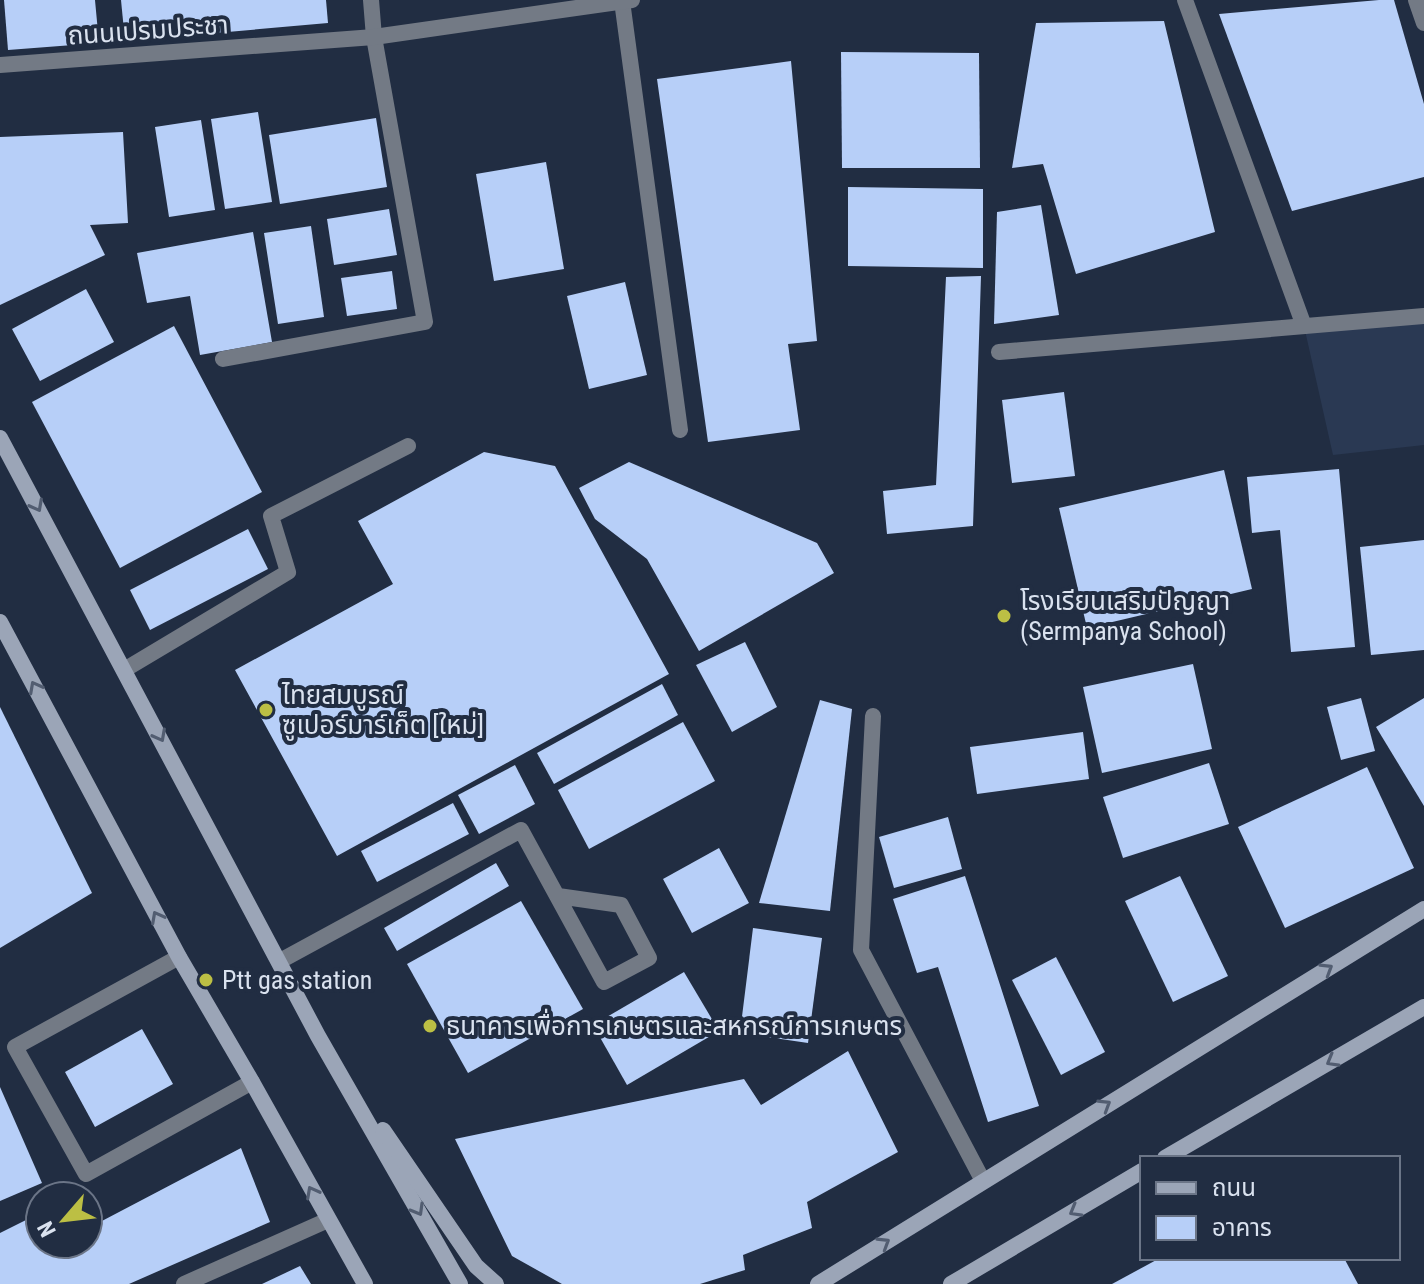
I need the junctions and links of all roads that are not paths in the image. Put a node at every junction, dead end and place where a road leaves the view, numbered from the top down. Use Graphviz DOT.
graph roads {
  1 [pos="371,0"];
  2 [pos="632,0"];
  3 [pos="1185,0"];
  4 [pos="1416,0"];
  5 [pos="622,1"];
  6 [pos="1424,23"];
  7 [pos="374,37"];
  8 [pos="0,65"];
  9 [pos="1424,316"];
  10 [pos="1304,326"];
  11 [pos="999,352"];
  12 [pos="223,359"];
  13 [pos="680,430"];
  14 [pos="0,438"];
  15 [pos="408,446"];
  16 [pos="0,622"];
  17 [pos="124,670"];
  18 [pos="873,716"];
  19 [pos="558,896"];
  20 [pos="1424,909"];
  21 [pos="179,957"];
  22 [pos="280,961"];
  23 [pos="1424,1007"];
  24 [pos="318,1036"];
  25 [pos="252,1082"];
  26 [pos="1168,1156"];
  27 [pos="1140,1172"];
  28 [pos="983,1181"];
  29 [pos="328,1220"];
  30 [pos="184,1284"];
  31 [pos="365,1284"];
  32 [pos="460,1284"];
  33 [pos="496,1284"];
  34 [pos="818,1284"];
  35 [pos="951,1284"];
  1 -- 7 [label="street"];
  2 -- 5 [label="street, ถนนเปรมประชา"];
  3 -- 10 [label="street"];
  4 -- 6 [label="street"];
  5 -- 7 [label="street, ถนนเปรมประชา"];
  5 -- 13 [label="street"];
  7 -- 8 [label="street, ถนนเปรมประชา"];
  7 -- 12 [label="street"];
  9 -- 10 [label="street"];
  10 -- 11 [label="street"];
  14 -- 17 [label="main road, one-way"];
  15 -- 17 [label="street"];
  21 -- 16 [label="main road, one-way"];
  17 -- 22 [label="main road, one-way"];
  18 -- 28 [label="street"];
  19 -- 19 [label="street"];
  19 -- 22 [label="street"];
  28 -- 20 [label="main road, one-way"];
  21 -- 25 [label="main road"];
  21 -- 25 [label="street"];
  22 -- 24 [label="main road"];
  23 -- 26 [label="main road, one-way"];
  24 -- 32 [label="main road, one-way"];
  24 -- 33 [label="main road"];
  29 -- 25 [label="main road, one-way"];
  27 -- 35 [label="main road, one-way"];
  34 -- 28 [label="main road, one-way"];
  29 -- 30 [label="street"];
  29 -- 31 [label="main road"];
}
